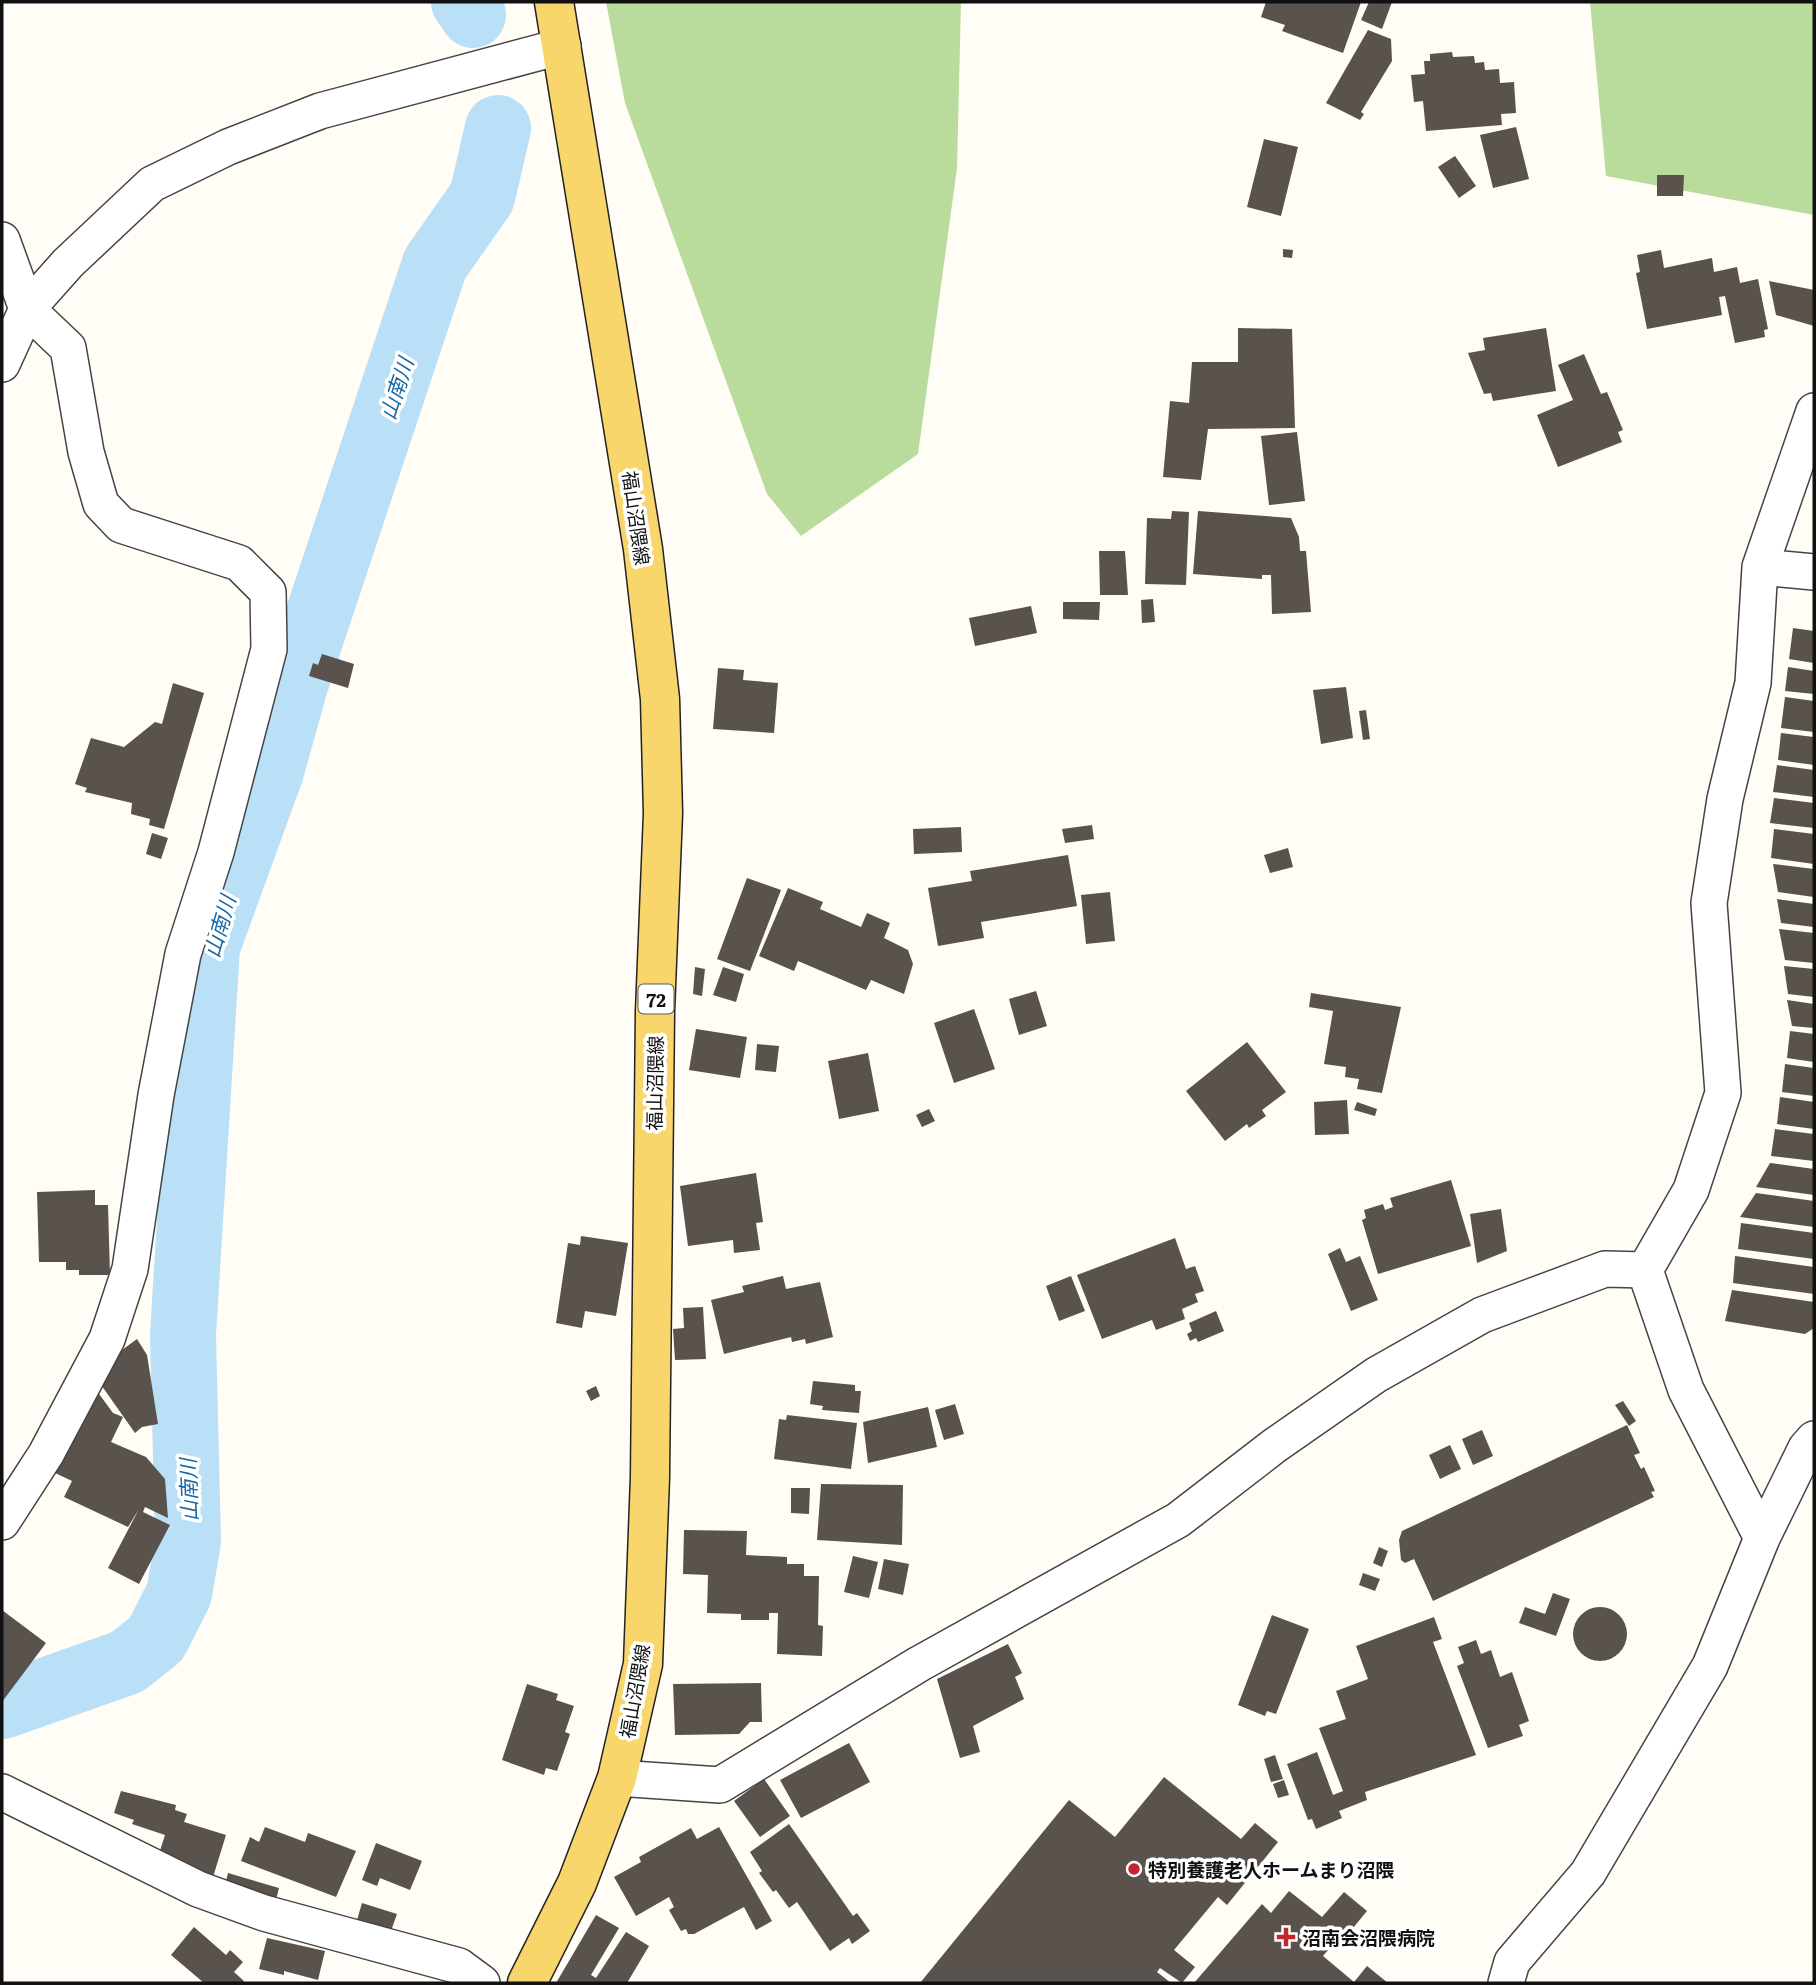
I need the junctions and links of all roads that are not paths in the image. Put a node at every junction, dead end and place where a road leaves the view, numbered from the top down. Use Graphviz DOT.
graph roads {
  1 [pos="554,2"];
  2 [pos="562,46"];
  3 [pos="2,240"];
  4 [pos="27,309"];
  5 [pos="2,364"];
  6 [pos="1814,411"];
  7 [pos="1760,567"];
  8 [pos="1814,572"];
  9 [pos="1645,1270"];
  10 [pos="1814,1439"];
  11 [pos="2,1522"];
  12 [pos="1762,1538"];
  13 [pos="617,1777"];
  14 [pos="2,1792"];
  15 [pos="482,1983"];
  16 [pos="527,1983"];
  17 [pos="1506,1983"];
  1 -- 2 [label="main road, 福山沼隈線 / 72"];
  2 -- 4 [label="street"];
  2 -- 13 [label="main road, 福山沼隈線 / 72"];
  3 -- 4 [label="street"];
  4 -- 5 [label="street"];
  4 -- 11 [label="street"];
  6 -- 7 [label="street"];
  7 -- 8 [label="street"];
  7 -- 9 [label="street"];
  9 -- 12 [label="street"];
  9 -- 13 [label="street"];
  10 -- 12 [label="street"];
  12 -- 17 [label="street"];
  13 -- 16 [label="main road, 福山沼隈線 / 72"];
  14 -- 15 [label="street"];
}
